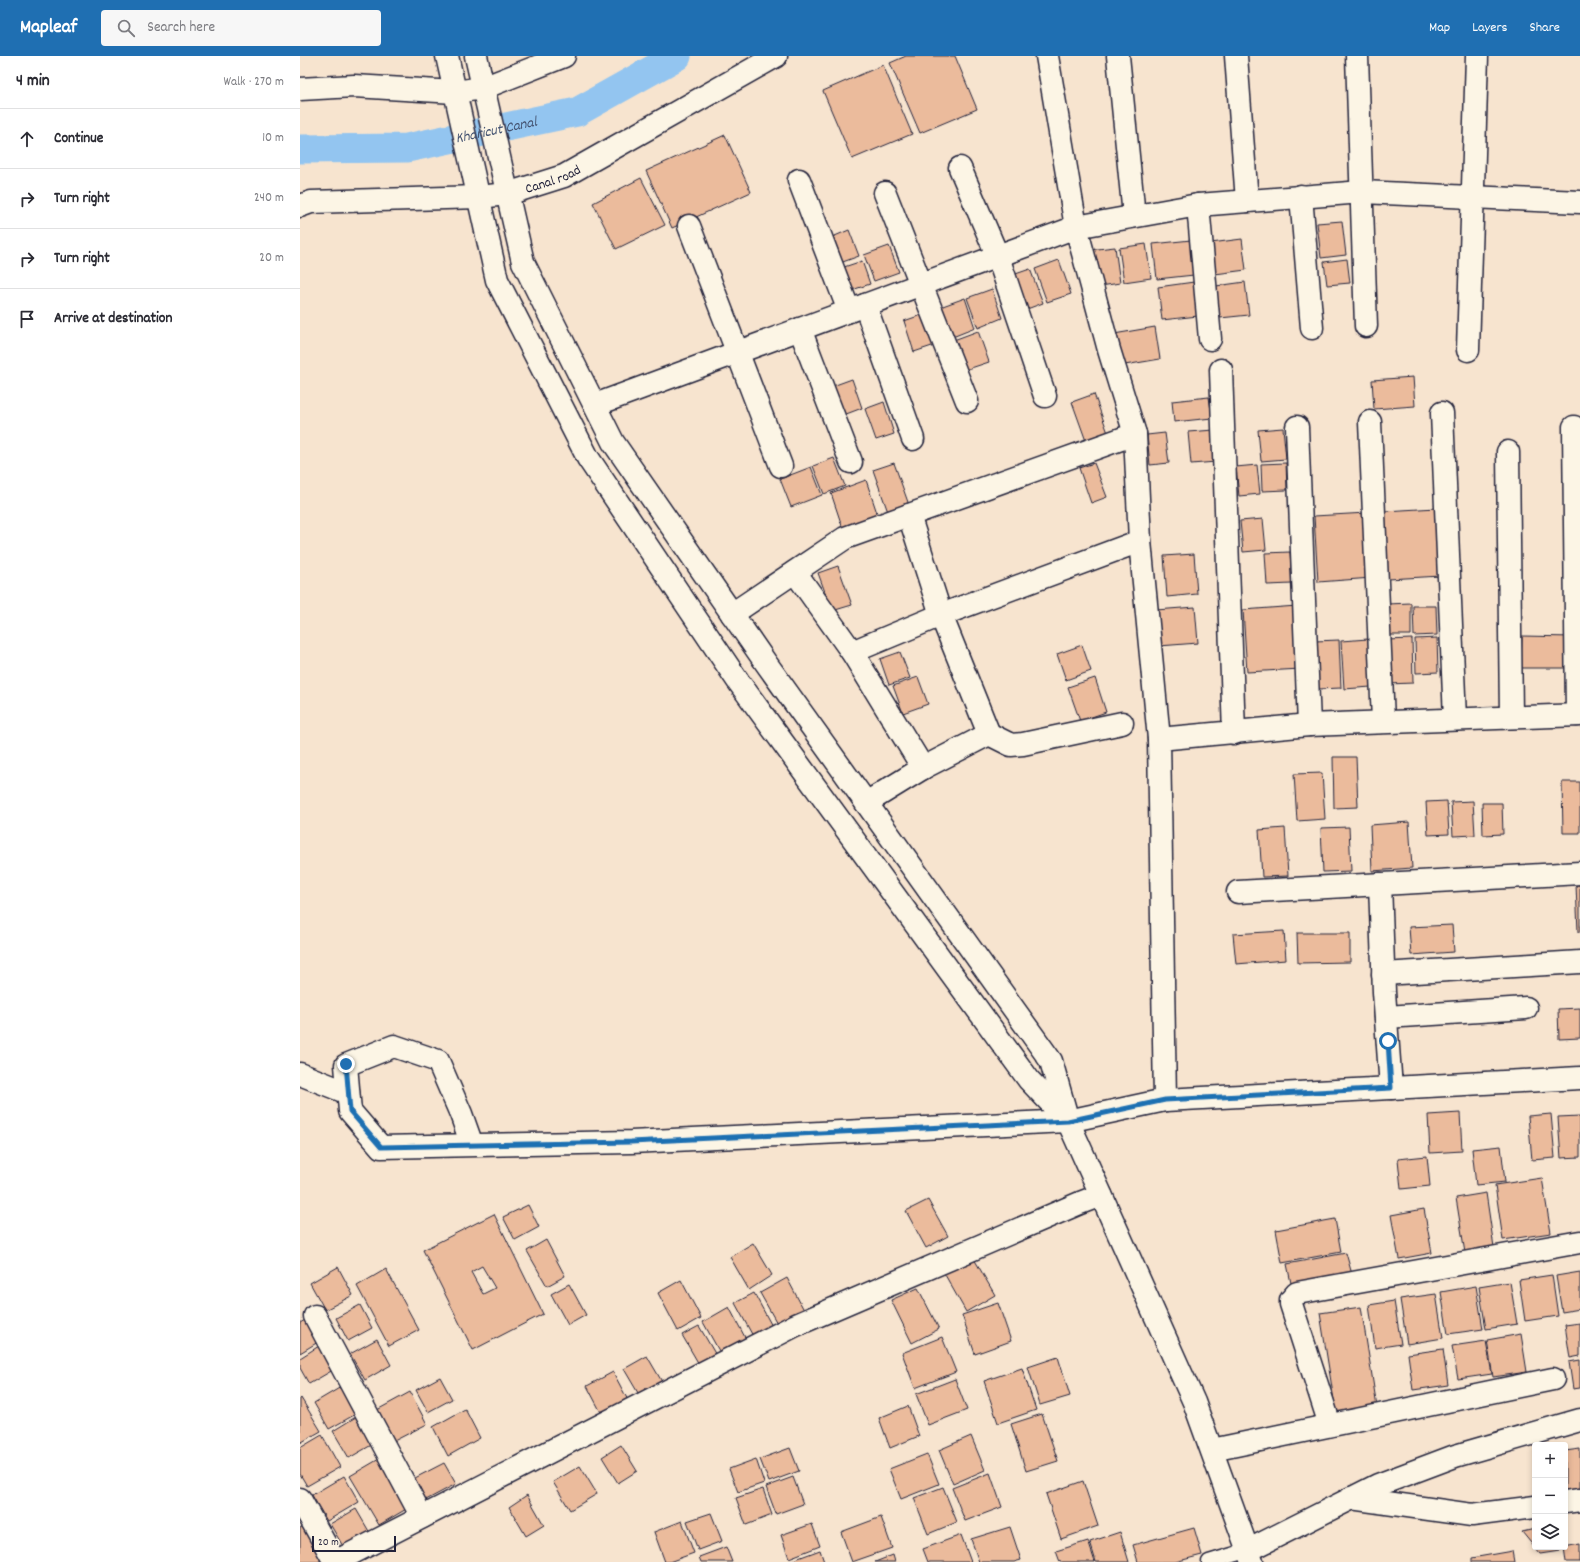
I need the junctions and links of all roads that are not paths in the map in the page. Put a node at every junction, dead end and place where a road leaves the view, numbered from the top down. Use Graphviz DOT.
graph roads {
  1 [pos="447,56"];
  2 [pos="476,56"];
  3 [pos="564,56"];
  4 [pos="776,56"];
  5 [pos="1047,56"];
  6 [pos="1118,56"];
  7 [pos="1236,56"];
  8 [pos="1357,56"];
  9 [pos="1477,56"];
  10 [pos="483,88"];
  11 [pos="300,89"];
  12 [pos="455,92"];
  13 [pos="960,168"];
  14 [pos="799,180"];
  15 [pos="505,185"];
  16 [pos="477,189"];
  17 [pos="1362,192"];
  18 [pos="885,193"];
  19 [pos="1301,196"];
  20 [pos="1474,197"];
  21 [pos="1247,201"];
  22 [pos="1580,202"];
  23 [pos="1198,205"];
  24 [pos="300,206"];
  25 [pos="1134,216"];
  26 [pos="689,226"];
  27 [pos="1076,227"];
  28 [pos="998,257"];
  29 [pos="922,284"];
  30 [pos="857,308"];
  31 [pos="1366,326"];
  32 [pos="1312,328"];
  33 [pos="800,329"];
  34 [pos="1210,339"];
  35 [pos="1468,350"];
  36 [pos="737,353"];
  37 [pos="1221,370"];
  38 [pos="1045,396"];
  39 [pos="967,400"];
  40 [pos="595,405"];
  41 [pos="1442,413"];
  42 [pos="1370,422"];
  43 [pos="1297,427"];
  44 [pos="1574,427"];
  45 [pos="1135,434"];
  46 [pos="913,439"];
  47 [pos="1508,452"];
  48 [pos="851,462"];
  49 [pos="781,466"];
  50 [pos="909,515"];
  51 [pos="1140,541"];
  52 [pos="795,572"];
  53 [pos="732,614"];
  54 [pos="941,615"];
  55 [pos="852,652"];
  56 [pos="1579,715"];
  57 [pos="1511,717"];
  58 [pos="1455,719"];
  59 [pos="1383,721"];
  60 [pos="1122,723"];
  61 [pos="1310,725"];
  62 [pos="1234,733"];
  63 [pos="989,734"];
  64 [pos="1159,739"];
  65 [pos="923,768"];
  66 [pos="866,803"];
  67 [pos="1580,873"];
  68 [pos="1380,884"];
  69 [pos="1238,892"];
  70 [pos="1580,962"];
  71 [pos="1383,974"];
  72 [pos="1526,1008"];
  73 [pos="1386,1017"];
  74 [pos="300,1074"];
  75 [pos="1580,1078"];
  76 [pos="1391,1088"];
  77 [pos="348,1093"];
  78 [pos="1165,1100"];
  79 [pos="1068,1121"];
  80 [pos="472,1145"];
  81 [pos="1102,1196"];
  82 [pos="1580,1242"];
  83 [pos="315,1316"];
  84 [pos="1552,1379"];
  85 [pos="1580,1420"];
  86 [pos="1330,1425"];
  87 [pos="1212,1450"];
  88 [pos="1351,1498"];
  89 [pos="300,1499"];
  90 [pos="1580,1500"];
  91 [pos="1568,1502"];
  92 [pos="1532,1506"];
  93 [pos="422,1517"];
  94 [pos="1250,1556"];
  95 [pos="335,1562"];
  96 [pos="1209,1562"];
  1 -- 12 [label="street"];
  2 -- 10 [label="street"];
  3 -- 10 [label="street"];
  4 -- 15 [label="street, Canal road"];
  5 -- 27 [label="street"];
  6 -- 25 [label="street"];
  7 -- 21 [label="street"];
  8 -- 17 [label="street"];
  9 -- 20 [label="street"];
  10 -- 12 [label="street"];
  10 -- 15 [label="street"];
  11 -- 12 [label="street"];
  12 -- 16 [label="street"];
  13 -- 28 [label="street"];
  14 -- 30 [label="street"];
  15 -- 16 [label="street, Canal road"];
  15 -- 40 [label="street"];
  16 -- 24 [label="street, Canal road"];
  16 -- 79 [label="street"];
  17 -- 19 [label="street"];
  17 -- 20 [label="street"];
  17 -- 31 [label="street"];
  18 -- 29 [label="street"];
  19 -- 21 [label="street"];
  19 -- 32 [label="street"];
  20 -- 22 [label="street"];
  20 -- 35 [label="street"];
  21 -- 23 [label="street"];
  23 -- 25 [label="street"];
  23 -- 34 [label="street"];
  25 -- 27 [label="street"];
  26 -- 36 [label="street"];
  27 -- 28 [label="street"];
  27 -- 45 [label="street"];
  28 -- 29 [label="street"];
  28 -- 38 [label="street"];
  29 -- 30 [label="street"];
  29 -- 39 [label="street"];
  30 -- 33 [label="street"];
  30 -- 46 [label="street"];
  33 -- 36 [label="street"];
  33 -- 48 [label="street"];
  36 -- 40 [label="street"];
  36 -- 49 [label="street"];
  37 -- 62 [label="street"];
  40 -- 53 [label="street"];
  41 -- 58 [label="street"];
  42 -- 59 [label="street"];
  43 -- 61 [label="street"];
  44 -- 56 [label="street"];
  45 -- 50 [label="street"];
  45 -- 51 [label="street"];
  47 -- 57 [label="street"];
  50 -- 52 [label="street"];
  50 -- 54 [label="street"];
  51 -- 54 [label="street"];
  51 -- 64 [label="street"];
  52 -- 53 [label="street"];
  52 -- 55 [label="street"];
  53 -- 66 [label="street"];
  54 -- 55 [label="street"];
  54 -- 63 [label="street"];
  55 -- 65 [label="street"];
  56 -- 57 [label="street"];
  57 -- 58 [label="street"];
  58 -- 59 [label="street"];
  59 -- 61 [label="street"];
  60 -- 63 [label="street"];
  61 -- 62 [label="street"];
  62 -- 64 [label="street"];
  63 -- 65 [label="street"];
  64 -- 78 [label="street"];
  65 -- 66 [label="street"];
  66 -- 79 [label="street"];
  67 -- 68 [label="street"];
  68 -- 69 [label="street"];
  68 -- 71 [label="street"];
  70 -- 71 [label="street"];
  71 -- 73 [label="street"];
  72 -- 73 [label="street"];
  73 -- 76 [label="street"];
  74 -- 77 [label="street"];
  75 -- 76 [label="street"];
  76 -- 78 [label="street"];
  77 -- 80 [label="street"];
  77 -- 80 [label="street"];
  78 -- 79 [label="street"];
  79 -- 80 [label="street"];
  79 -- 81 [label="street"];
  81 -- 87 [label="street"];
  81 -- 93 [label="street"];
  82 -- 86 [label="street"];
  83 -- 93 [label="street"];
  84 -- 86 [label="street"];
  85 -- 88 [label="street"];
  86 -- 87 [label="street"];
  87 -- 94 [label="street"];
  88 -- 92 [label="street"];
  88 -- 94 [label="street"];
  89 -- 95 [label="street"];
  90 -- 91 [label="street"];
  93 -- 95 [label="street"];
  94 -- 96 [label="lane"];
}
